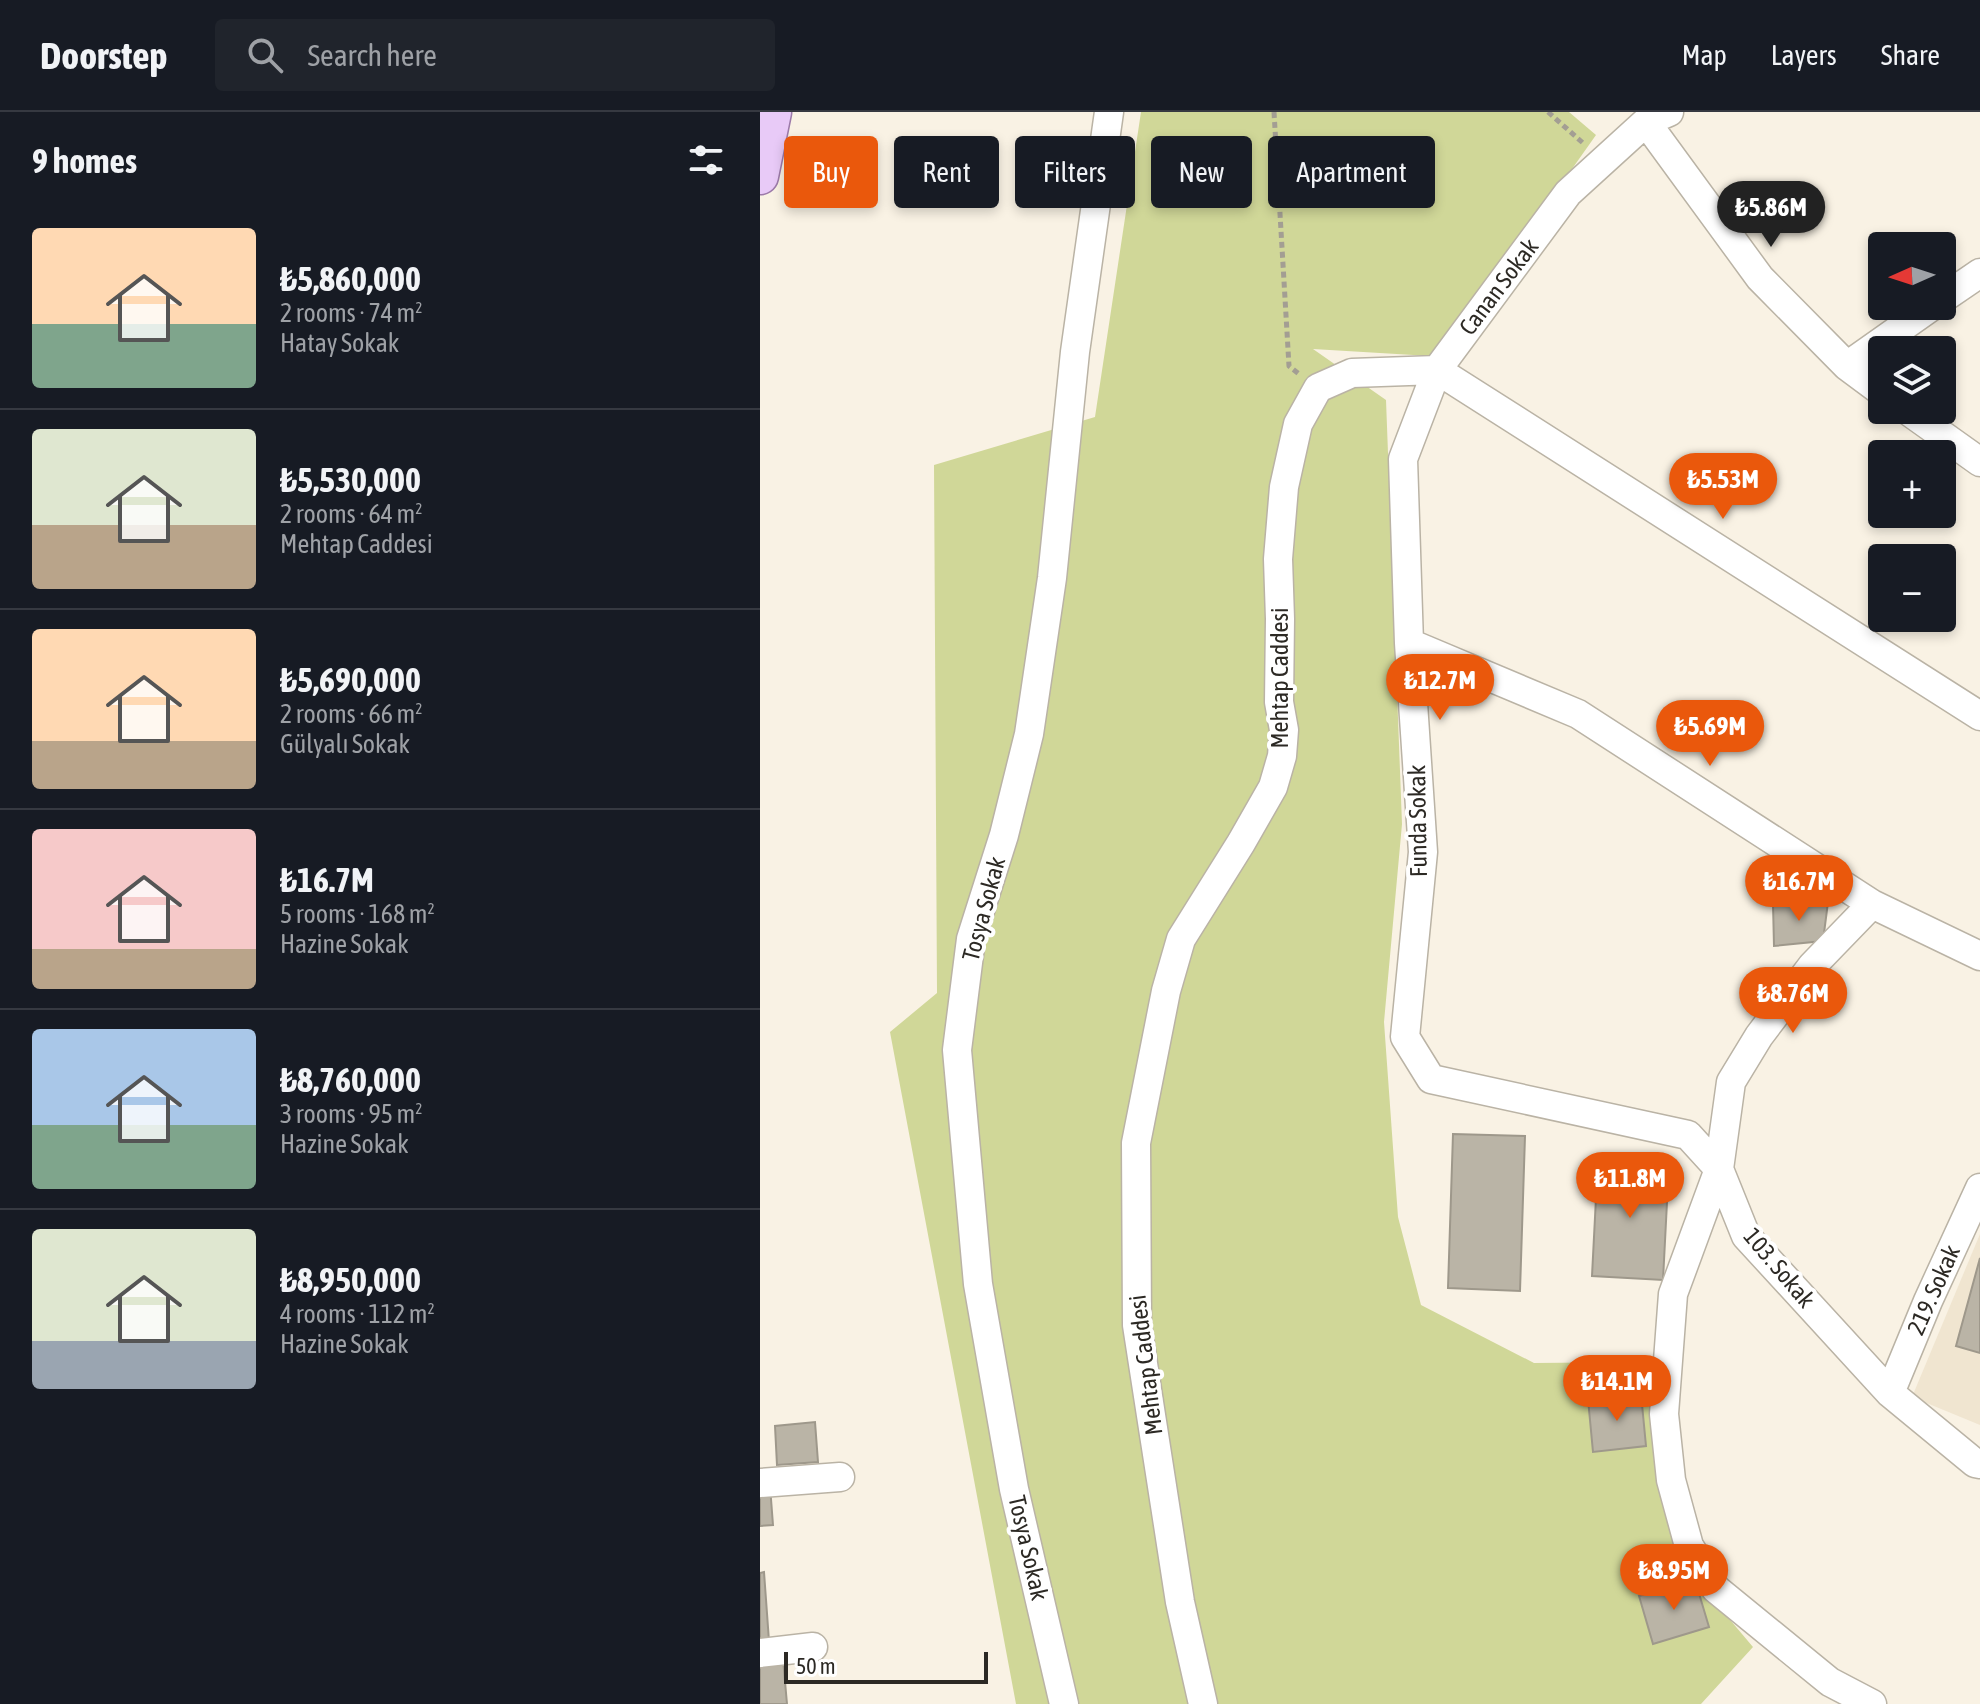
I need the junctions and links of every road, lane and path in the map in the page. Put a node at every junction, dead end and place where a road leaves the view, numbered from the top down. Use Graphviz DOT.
graph roads {
  1 [pos="773,112"];
  2 [pos="1109,112"];
  3 [pos="1274,112"];
  4 [pos="1548,112"];
  5 [pos="1658,117"];
  6 [pos="1608,157"];
  7 [pos="760,176"];
  8 [pos="1980,273"];
  9 [pos="1956,289"];
  10 [pos="1912,320"];
  11 [pos="1847,366"];
  12 [pos="1437,370"];
  13 [pos="1868,382"];
  14 [pos="1318,388"];
  15 [pos="1927,424"];
  16 [pos="1980,462"];
  17 [pos="1409,643"];
  18 [pos="1980,716"];
  19 [pos="1872,904"];
  20 [pos="1977,947"];
  21 [pos="1431,1079"];
  22 [pos="1719,1169"];
  23 [pos="1980,1188"];
  24 [pos="1890,1393"];
  25 [pos="1980,1464"];
  26 [pos="840,1477"];
  27 [pos="760,1483"];
  28 [pos="813,1647"];
  29 [pos="760,1653"];
  30 [pos="1064,1704"];
  31 [pos="1203,1704"];
  32 [pos="1872,1704"];
  1 -- 7 [label="main road"];
  2 -- 30 [label="street, Tosya Sokak"];
  3 -- 14 [label="path"];
  4 -- 6 [label="path"];
  5 -- 6 [label="street, Canan Sokak"];
  5 -- 11 [label="street"];
  6 -- 12 [label="street, Canan Sokak"];
  8 -- 9 [label="street"];
  10 -- 11 [label="street"];
  11 -- 13 [label="street"];
  12 -- 14 [label="street"];
  12 -- 17 [label="street, Funda Sokak"];
  12 -- 18 [label="street"];
  14 -- 31 [label="street, Mehtap Caddesi"];
  15 -- 16 [label="street"];
  17 -- 19 [label="street"];
  17 -- 21 [label="street, Funda Sokak"];
  19 -- 20 [label="street"];
  19 -- 22 [label="street"];
  21 -- 22 [label="street, 103. Sokak"];
  22 -- 24 [label="street, 103. Sokak"];
  22 -- 32 [label="street"];
  23 -- 24 [label="street, 219. Sokak"];
  24 -- 25 [label="street, 103. Sokak"];
  26 -- 27 [label="street"];
  28 -- 29 [label="street"];
}
